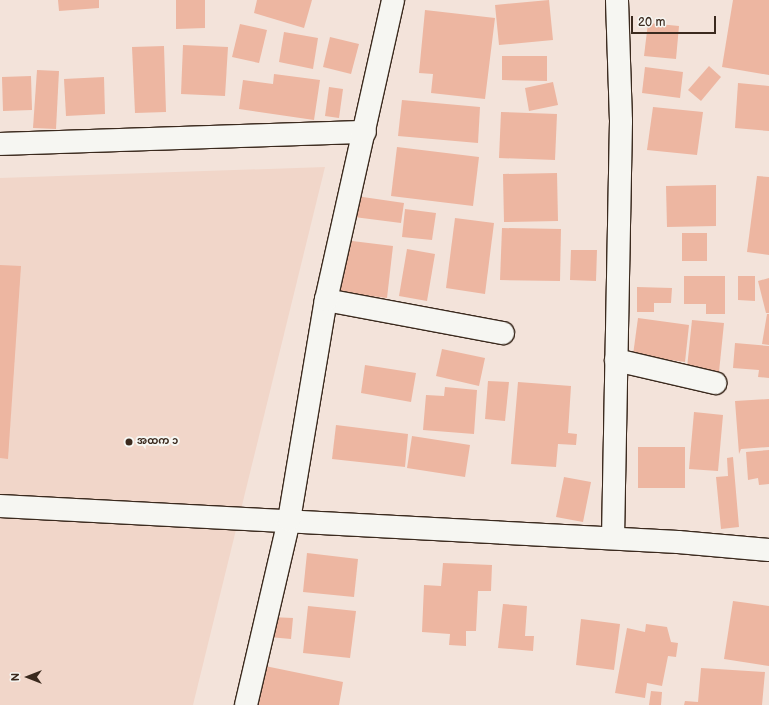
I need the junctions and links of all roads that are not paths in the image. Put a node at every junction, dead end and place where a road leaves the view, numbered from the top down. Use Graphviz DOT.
graph roads {
  1 [pos="394,0"];
  2 [pos="617,0"];
  3 [pos="365,132"];
  4 [pos="0,144"];
  5 [pos="326,300"];
  6 [pos="503,333"];
  7 [pos="616,360"];
  8 [pos="715,383"];
  9 [pos="0,506"];
  10 [pos="289,520"];
  11 [pos="613,538"];
  12 [pos="769,550"];
  13 [pos="246,705"];
  1 -- 3 [label="street"];
  2 -- 7 [label="street"];
  3 -- 4 [label="street"];
  3 -- 5 [label="street"];
  5 -- 6 [label="street"];
  5 -- 10 [label="street"];
  7 -- 8 [label="street"];
  7 -- 11 [label="street"];
  9 -- 10 [label="street"];
  10 -- 11 [label="street"];
  10 -- 13 [label="street"];
  11 -- 12 [label="street"];
}
